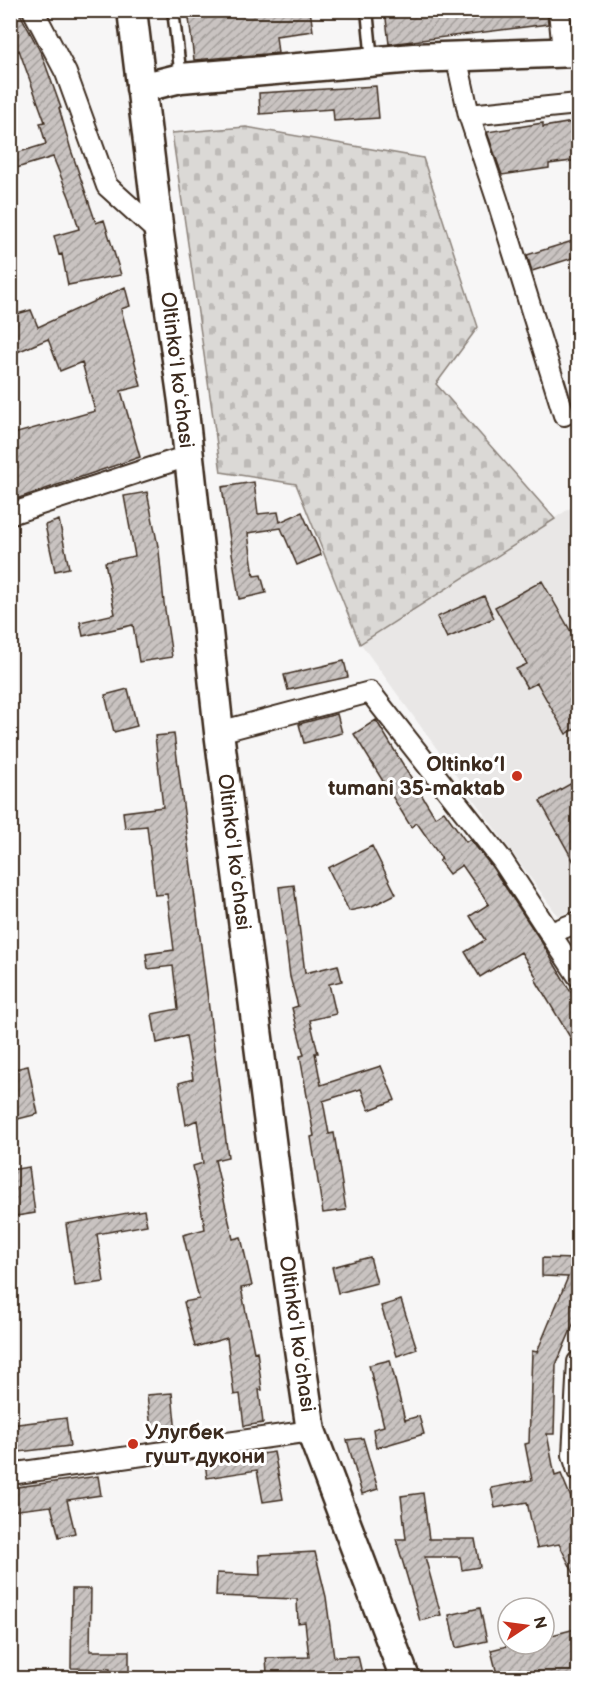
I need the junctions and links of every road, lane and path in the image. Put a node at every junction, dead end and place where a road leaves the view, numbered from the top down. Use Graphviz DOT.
graph roads {
  1 [pos="33,10"];
  2 [pos="132,10"];
  3 [pos="173,10"];
  4 [pos="367,10"];
  5 [pos="558,10"];
  6 [pos="571,52"];
  7 [pos="456,56"];
  8 [pos="372,62"];
  9 [pos="181,78"];
  10 [pos="141,88"];
  11 [pos="579,104"];
  12 [pos="469,115"];
  13 [pos="159,233"];
  14 [pos="564,415"];
  15 [pos="188,456"];
  16 [pos="10,514"];
  17 [pos="219,732"];
  18 [pos="579,922"];
  19 [pos="550,933"];
  20 [pos="579,976"];
  21 [pos="579,1362"];
  22 [pos="311,1431"];
  23 [pos="579,1471"];
  24 [pos="10,1474"];
  25 [pos="405,1678"];
  1 -- 13 [label="street"];
  2 -- 10 [label="main road, Oltinkoʻl koʻchasi"];
  3 -- 9 [label="lane"];
  4 -- 8 [label="lane"];
  5 -- 6 [label="street"];
  6 -- 7 [label="main road"];
  7 -- 8 [label="main road"];
  7 -- 12 [label="street"];
  8 -- 9 [label="main road"];
  9 -- 10 [label="main road"];
  10 -- 13 [label="main road, Oltinkoʻl koʻchasi"];
  11 -- 12 [label="street"];
  12 -- 14 [label="street"];
  13 -- 15 [label="main road, Oltinkoʻl koʻchasi"];
  15 -- 16 [label="street"];
  15 -- 17 [label="main road, Oltinkoʻl koʻchasi"];
  17 -- 19 [label="street"];
  17 -- 22 [label="main road, Oltinkoʻl koʻchasi"];
  18 -- 19 [label="street"];
  19 -- 20 [label="street"];
  21 -- 23 [label="street"];
  22 -- 24 [label="street"];
  22 -- 25 [label="main road, Oltinkoʻl koʻchasi"];
}
